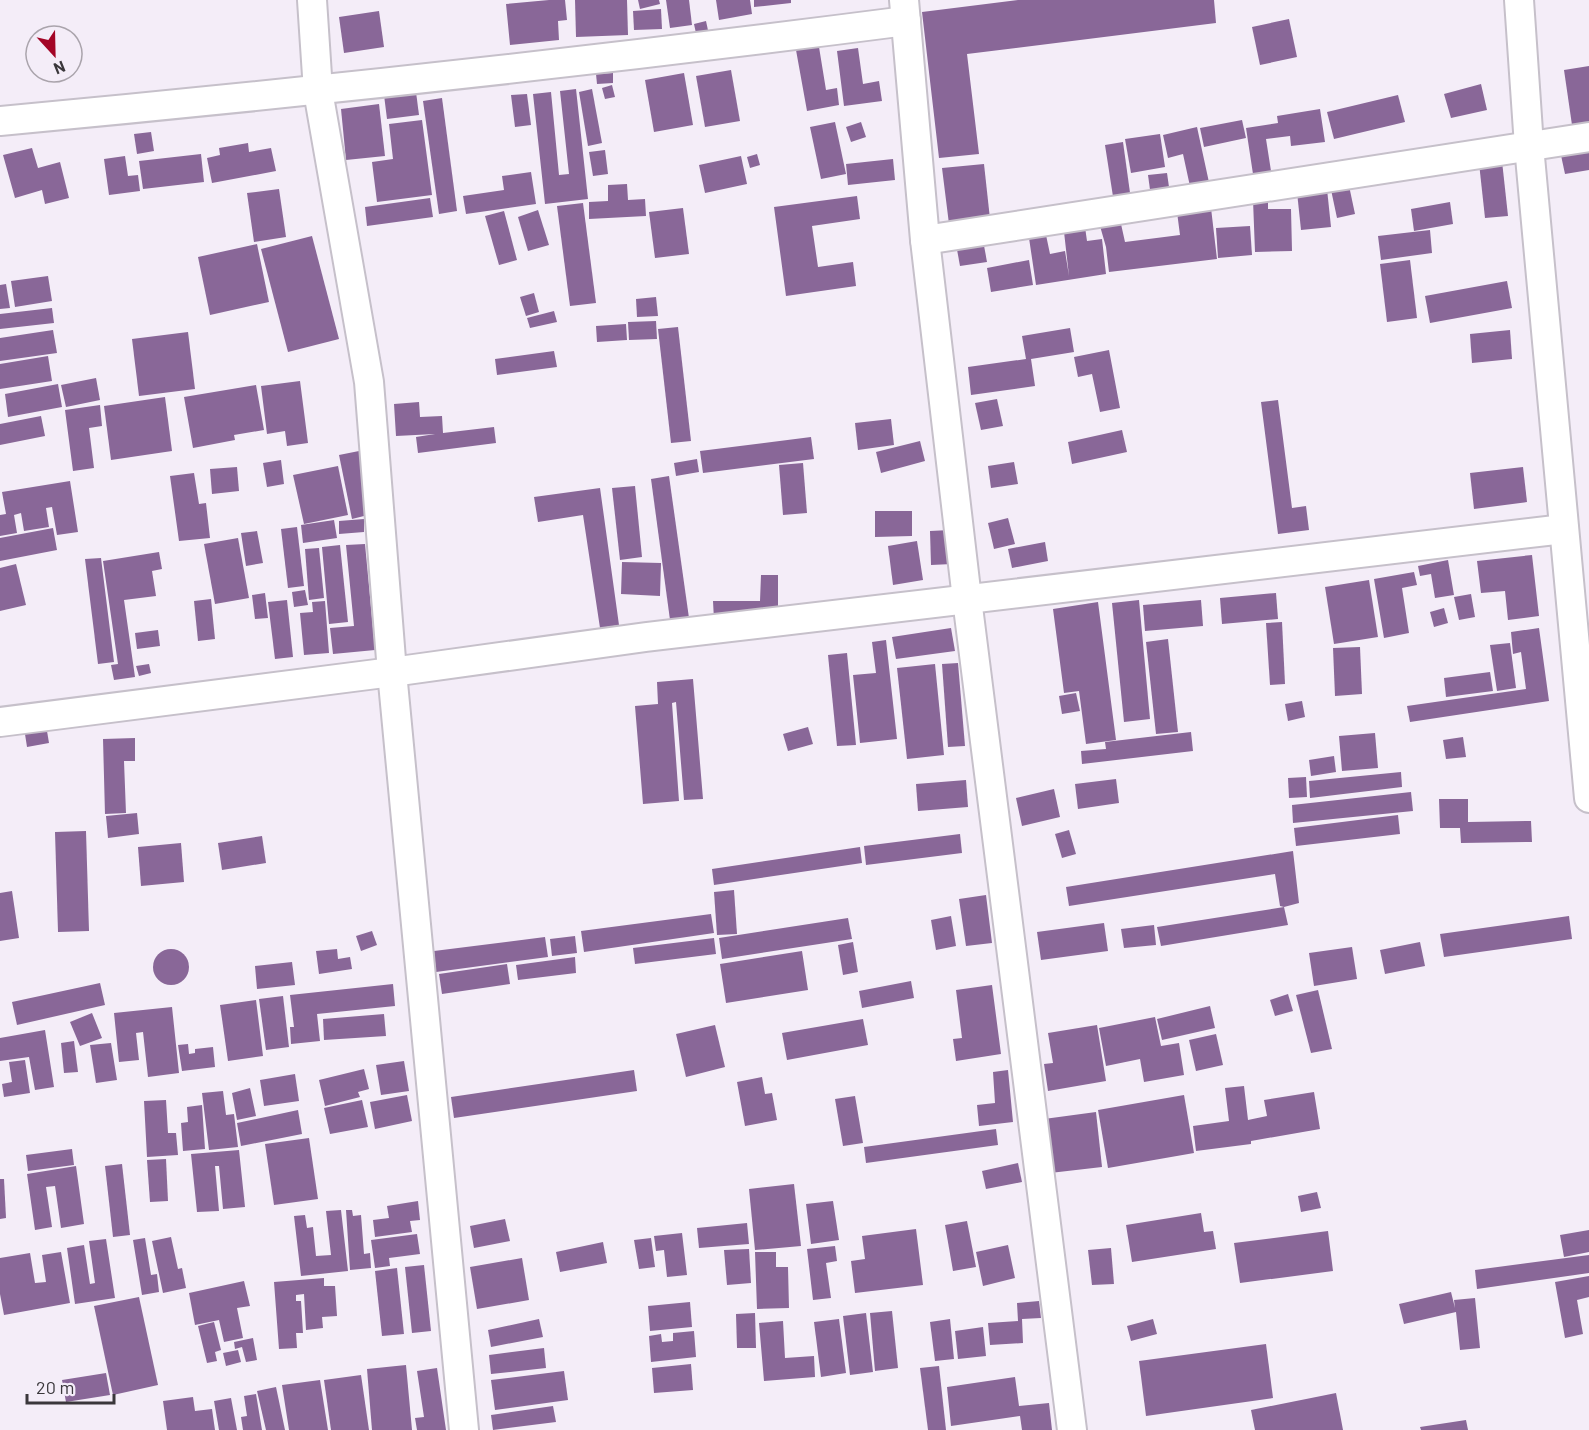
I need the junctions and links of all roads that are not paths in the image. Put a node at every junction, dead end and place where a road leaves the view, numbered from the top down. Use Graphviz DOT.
graph roads {
  1 [pos="312,0"];
  2 [pos="1519,0"];
  3 [pos="904,11"];
  4 [pos="318,91"];
  5 [pos="0,121"];
  6 [pos="1589,137"];
  7 [pos="1529,146"];
  8 [pos="925,240"];
  9 [pos="1564,529"];
  10 [pos="967,598"];
  11 [pos="392,672"];
  12 [pos="0,722"];
  13 [pos="1589,798"];
  14 [pos="464,1430"];
  15 [pos="1071,1430"];
  1 -- 4 [label="street"];
  2 -- 7 [label="street"];
  3 -- 4 [label="street"];
  3 -- 8 [label="street"];
  4 -- 5 [label="street"];
  4 -- 11 [label="street"];
  6 -- 7 [label="street"];
  7 -- 8 [label="street"];
  7 -- 9 [label="street"];
  8 -- 10 [label="street"];
  9 -- 10 [label="street"];
  9 -- 13 [label="street"];
  10 -- 11 [label="street"];
  10 -- 15 [label="street"];
  11 -- 12 [label="street"];
  11 -- 14 [label="street"];
}
